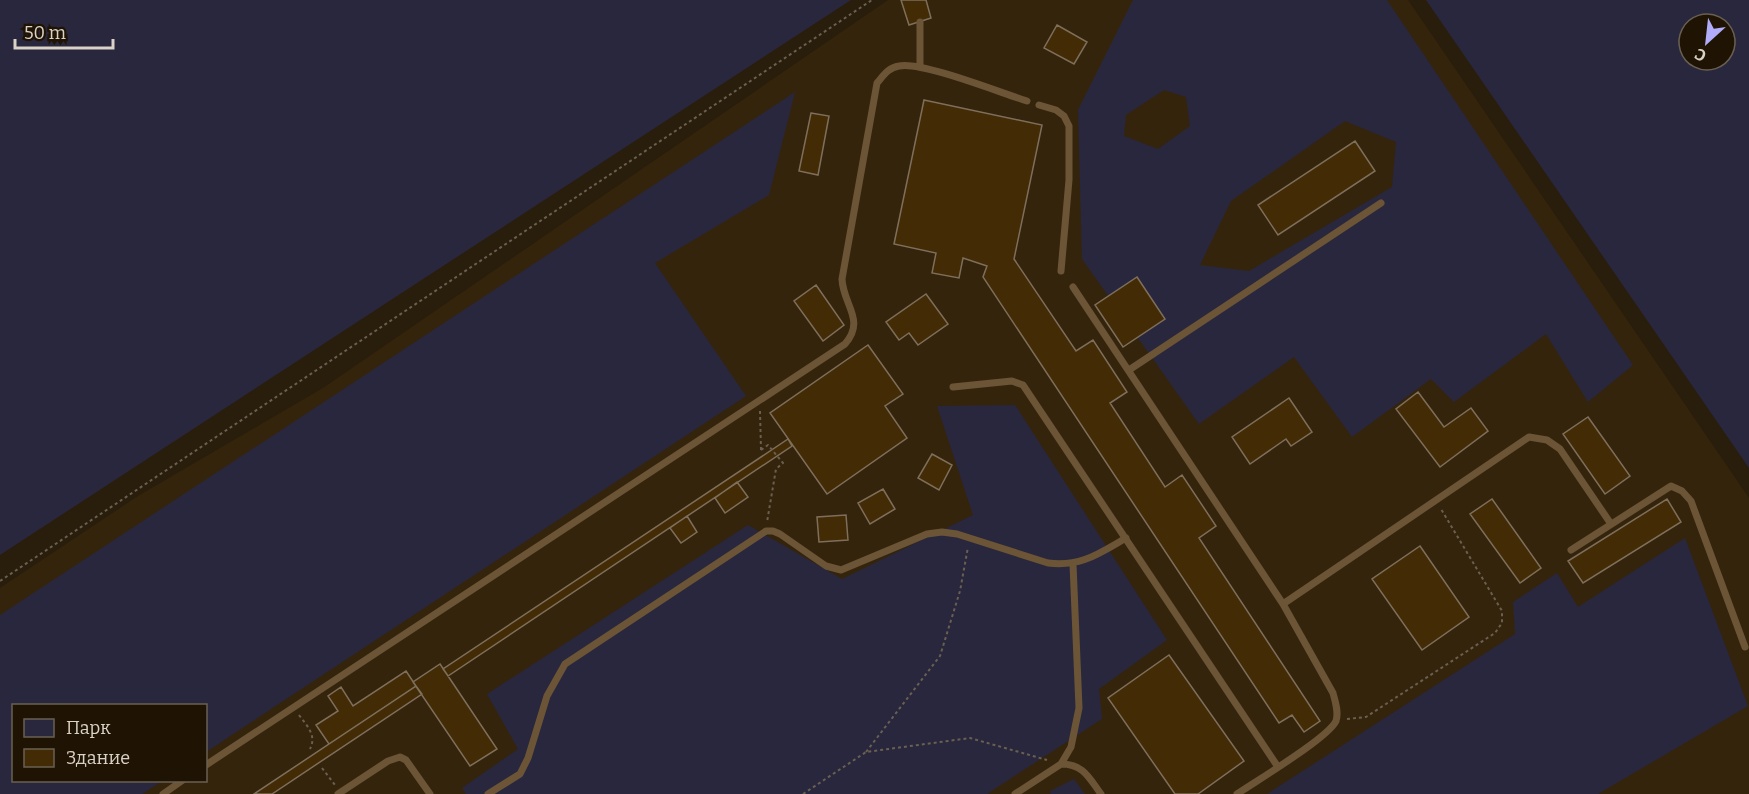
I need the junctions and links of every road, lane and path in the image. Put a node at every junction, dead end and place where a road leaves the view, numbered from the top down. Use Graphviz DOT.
graph roads {
  1 [pos="872,0"];
  2 [pos="920,22"];
  3 [pos="920,66"];
  4 [pos="1027,101"];
  5 [pos="1039,105"];
  6 [pos="1381,203"];
  7 [pos="1061,271"];
  8 [pos="1072,287"];
  9 [pos="1129,370"];
  10 [pos="953,387"];
  11 [pos="759,399"];
  12 [pos="1436,501"];
  13 [pos="1611,524"];
  14 [pos="766,531"];
  15 [pos="969,538"];
  16 [pos="1126,538"];
  17 [pos="1571,550"];
  18 [pos="1073,564"];
  19 [pos="0,581"];
  20 [pos="1282,604"];
  21 [pos="1745,646"];
  22 [pos="293,706"];
  23 [pos="1336,721"];
  24 [pos="310,749"];
  25 [pos="866,752"];
  26 [pos="207,764"];
  27 [pos="1061,764"];
  28 [pos="1278,767"];
  29 [pos="322,768"];
  30 [pos="180,782"];
  31 [pos="339,793"];
  32 [pos="163,794"];
  33 [pos="430,794"];
  34 [pos="488,794"];
  35 [pos="803,794"];
  36 [pos="1016,794"];
  37 [pos="1101,794"];
  38 [pos="1237,794"];
  1 -- 19 [label="path"];
  2 -- 3 [label="lane"];
  3 -- 4 [label="lane"];
  3 -- 11 [label="lane"];
  5 -- 7 [label="lane"];
  6 -- 9 [label="lane"];
  8 -- 9 [label="lane"];
  9 -- 20 [label="lane"];
  10 -- 16 [label="lane"];
  11 -- 14 [label="path"];
  11 -- 22 [label="lane"];
  12 -- 13 [label="lane"];
  12 -- 20 [label="lane"];
  12 -- 23 [label="path"];
  13 -- 17 [label="lane"];
  13 -- 21 [label="lane"];
  14 -- 15 [label="lane"];
  14 -- 34 [label="lane"];
  15 -- 18 [label="lane"];
  15 -- 25 [label="path"];
  16 -- 18 [label="lane"];
  16 -- 28 [label="lane"];
  18 -- 27 [label="lane"];
  20 -- 23 [label="lane"];
  22 -- 24 [label="path"];
  22 -- 26 [label="lane"];
  23 -- 28 [label="lane"];
  25 -- 27 [label="path"];
  25 -- 35 [label="path"];
  27 -- 36 [label="lane"];
  27 -- 37 [label="lane"];
  28 -- 38 [label="lane"];
  29 -- 31 [label="path"];
  30 -- 32 [label="lane"];
  31 -- 33 [label="lane"];
}
